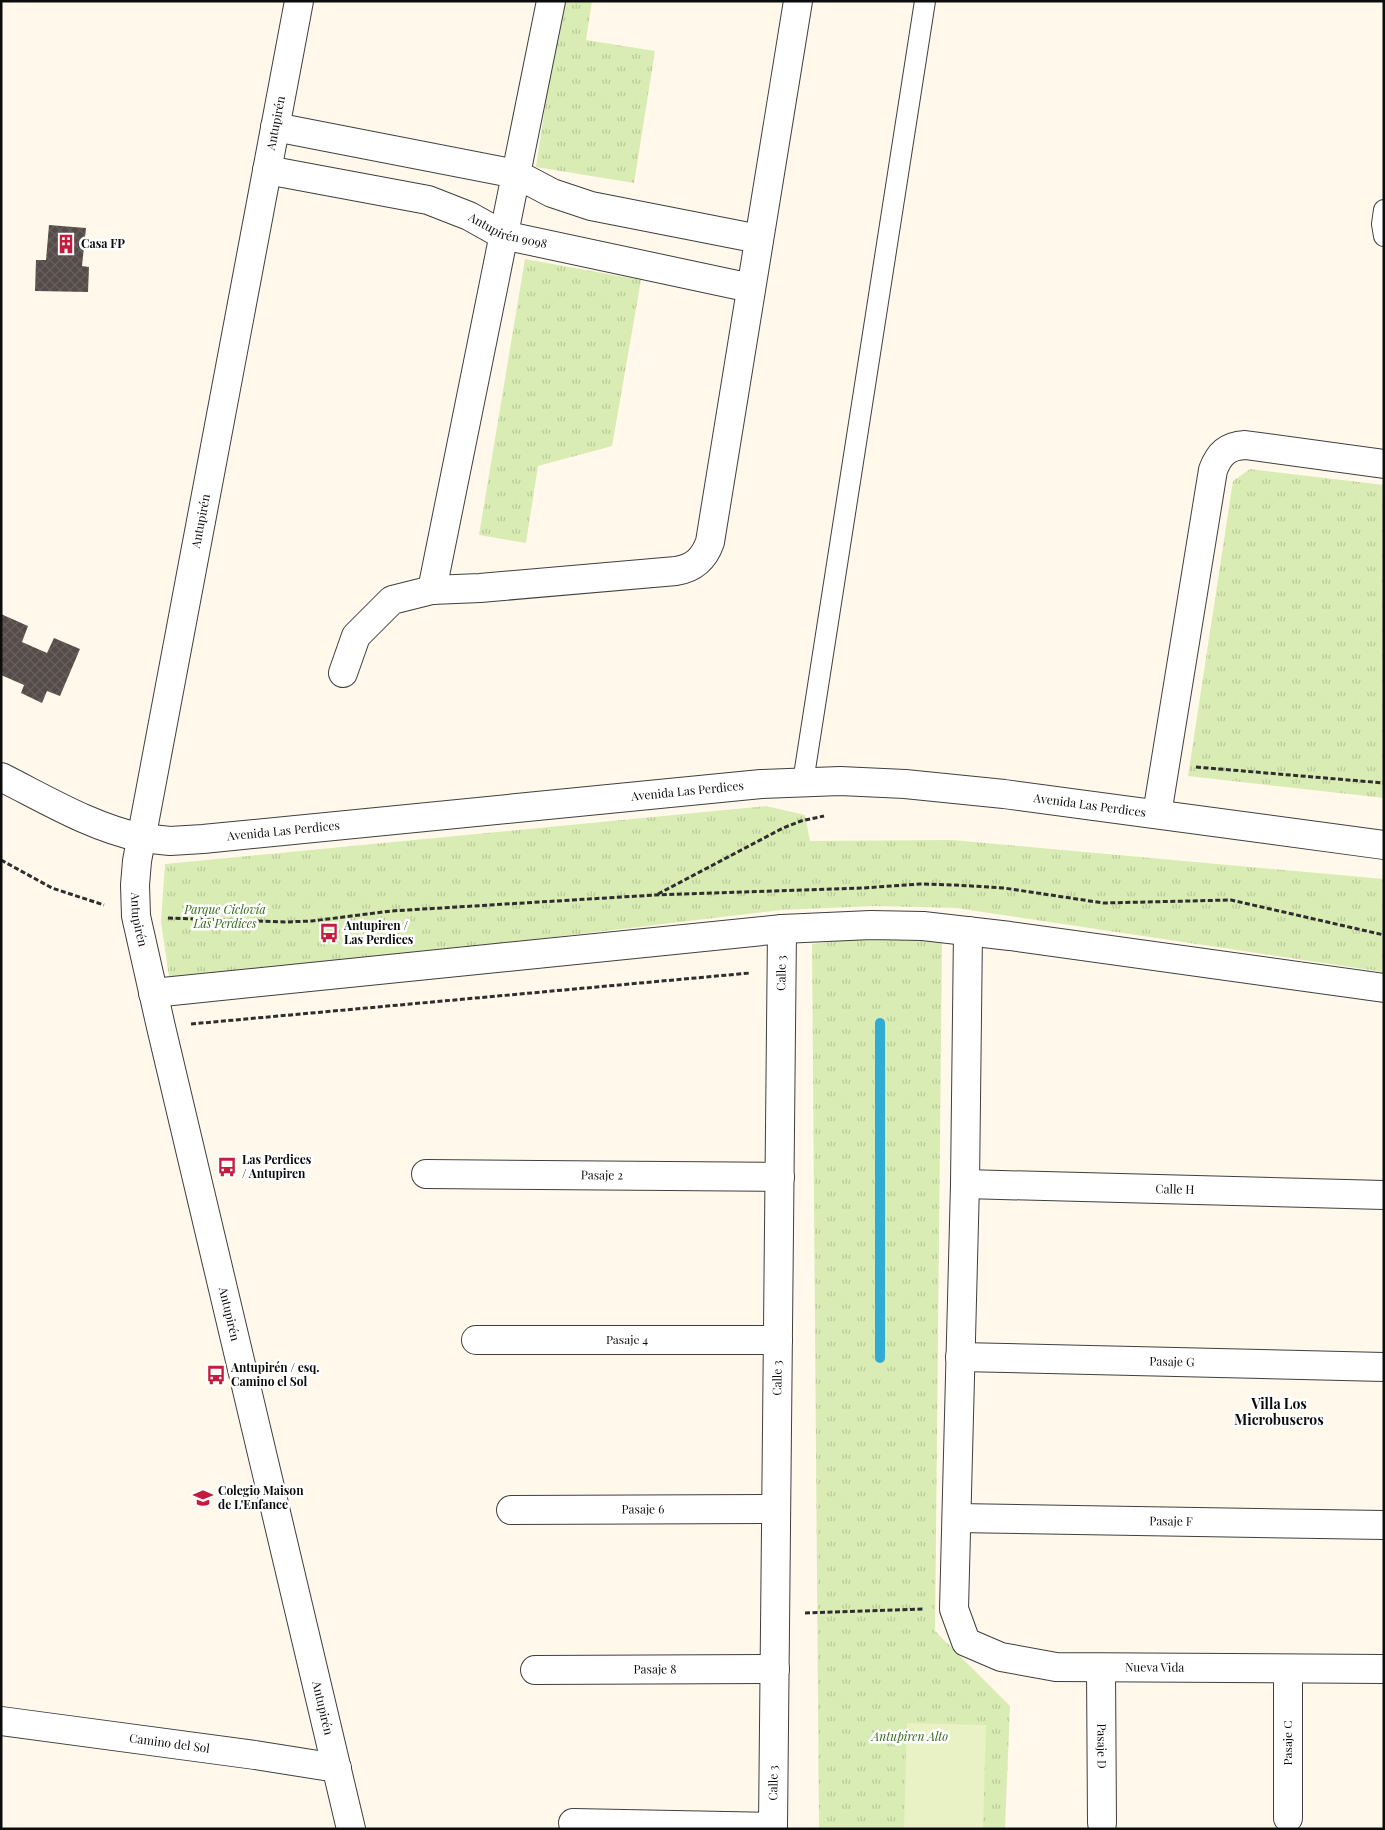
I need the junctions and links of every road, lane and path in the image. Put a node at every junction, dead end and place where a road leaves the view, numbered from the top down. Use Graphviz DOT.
graph roads {
  1 [pos="299,1"];
  2 [pos="551,1"];
  3 [pos="798,1"];
  4 [pos="925,1"];
  5 [pos="276,127"];
  6 [pos="267,170"];
  7 [pos="516,174"];
  8 [pos="1384,210"];
  9 [pos="503,236"];
  10 [pos="1384,236"];
  11 [pos="759,240"];
  12 [pos="751,288"];
  13 [pos="1384,464"];
  14 [pos="432,590"];
  15 [pos="343,674"];
  16 [pos="1190,772"];
  17 [pos="1,777"];
  18 [pos="803,782"];
  19 [pos="1384,783"];
  20 [pos="832,814"];
  21 [pos="1157,814"];
  22 [pos="142,838"];
  23 [pos="1384,845"];
  24 [pos="1,860"];
  25 [pos="655,895"];
  26 [pos="136,916"];
  27 [pos="782,930"];
  28 [pos="968,931"];
  29 [pos="1384,935"];
  30 [pos="782,970"];
  31 [pos="1384,988"];
  32 [pos="153,993"];
  33 [pos="161,1027"];
  34 [pos="426,1174"];
  35 [pos="780,1177"];
  36 [pos="965,1184"];
  37 [pos="1384,1195"];
  38 [pos="476,1340"];
  39 [pos="778,1340"];
  40 [pos="960,1357"];
  41 [pos="1384,1367"];
  42 [pos="776,1509"];
  43 [pos="511,1510"];
  44 [pos="957,1518"];
  45 [pos="1384,1525"];
  46 [pos="954,1608"];
  47 [pos="776,1614"];
  48 [pos="1101,1668"];
  49 [pos="775,1669"];
  50 [pos="1288,1669"];
  51 [pos="1384,1669"];
  52 [pos="535,1670"];
  53 [pos="1,1721"];
  54 [pos="337,1768"];
  55 [pos="1288,1818"];
  56 [pos="573,1823"];
  57 [pos="1102,1823"];
  58 [pos="351,1829"];
  1 -- 5 [label="street, Antupirén"];
  2 -- 7 [label="street"];
  3 -- 11 [label="street"];
  4 -- 18 [label="lane"];
  5 -- 6 [label="street, Antupirén"];
  5 -- 7 [label="street"];
  6 -- 9 [label="street, Antupirén 9098"];
  6 -- 22 [label="street, Antupirén"];
  7 -- 9 [label="street"];
  7 -- 11 [label="street"];
  8 -- 10 [label="lane"];
  9 -- 12 [label="street, Antupirén 9098"];
  9 -- 14 [label="street"];
  11 -- 12 [label="street"];
  12 -- 14 [label="street"];
  13 -- 21 [label="street"];
  14 -- 15 [label="street"];
  16 -- 19 [label="path"];
  17 -- 22 [label="street, Avenida Las Perdices"];
  18 -- 21 [label="street, Avenida Las Perdices"];
  18 -- 22 [label="street, Avenida Las Perdices"];
  20 -- 25 [label="path"];
  21 -- 23 [label="street, Avenida Las Perdices"];
  22 -- 26 [label="street, Antupirén"];
  24 -- 26 [label="path"];
  25 -- 26 [label="path"];
  25 -- 29 [label="path"];
  26 -- 32 [label="street, Antupirén"];
  27 -- 28 [label="street"];
  27 -- 30 [label="street, Calle 3"];
  27 -- 32 [label="street"];
  28 -- 31 [label="street"];
  28 -- 36 [label="street"];
  30 -- 33 [label="path"];
  30 -- 35 [label="street, Calle 3"];
  32 -- 33 [label="street, Antupirén"];
  33 -- 54 [label="street, Antupirén"];
  34 -- 35 [label="street, Pasaje 2"];
  35 -- 39 [label="street, Calle 3"];
  36 -- 37 [label="street, Calle H"];
  36 -- 40 [label="street"];
  38 -- 39 [label="street, Pasaje 4"];
  39 -- 42 [label="street, Calle 3"];
  40 -- 41 [label="street, Pasaje G"];
  40 -- 44 [label="street"];
  42 -- 43 [label="street, Pasaje 6"];
  42 -- 47 [label="street, Calle 3"];
  44 -- 45 [label="street, Pasaje F"];
  44 -- 46 [label="street"];
  46 -- 47 [label="path"];
  46 -- 48 [label="street, Nueva Vida"];
  47 -- 49 [label="street, Calle 3"];
  48 -- 50 [label="street, Nueva Vida"];
  48 -- 57 [label="street, Pasaje D"];
  49 -- 52 [label="street, Pasaje 8"];
  49 -- 56 [label="street, Calle 3"];
  50 -- 51 [label="street, Nueva Vida"];
  50 -- 55 [label="street, Pasaje C"];
  53 -- 54 [label="street, Camino del Sol"];
  54 -- 58 [label="street, Antupirén"];
}
